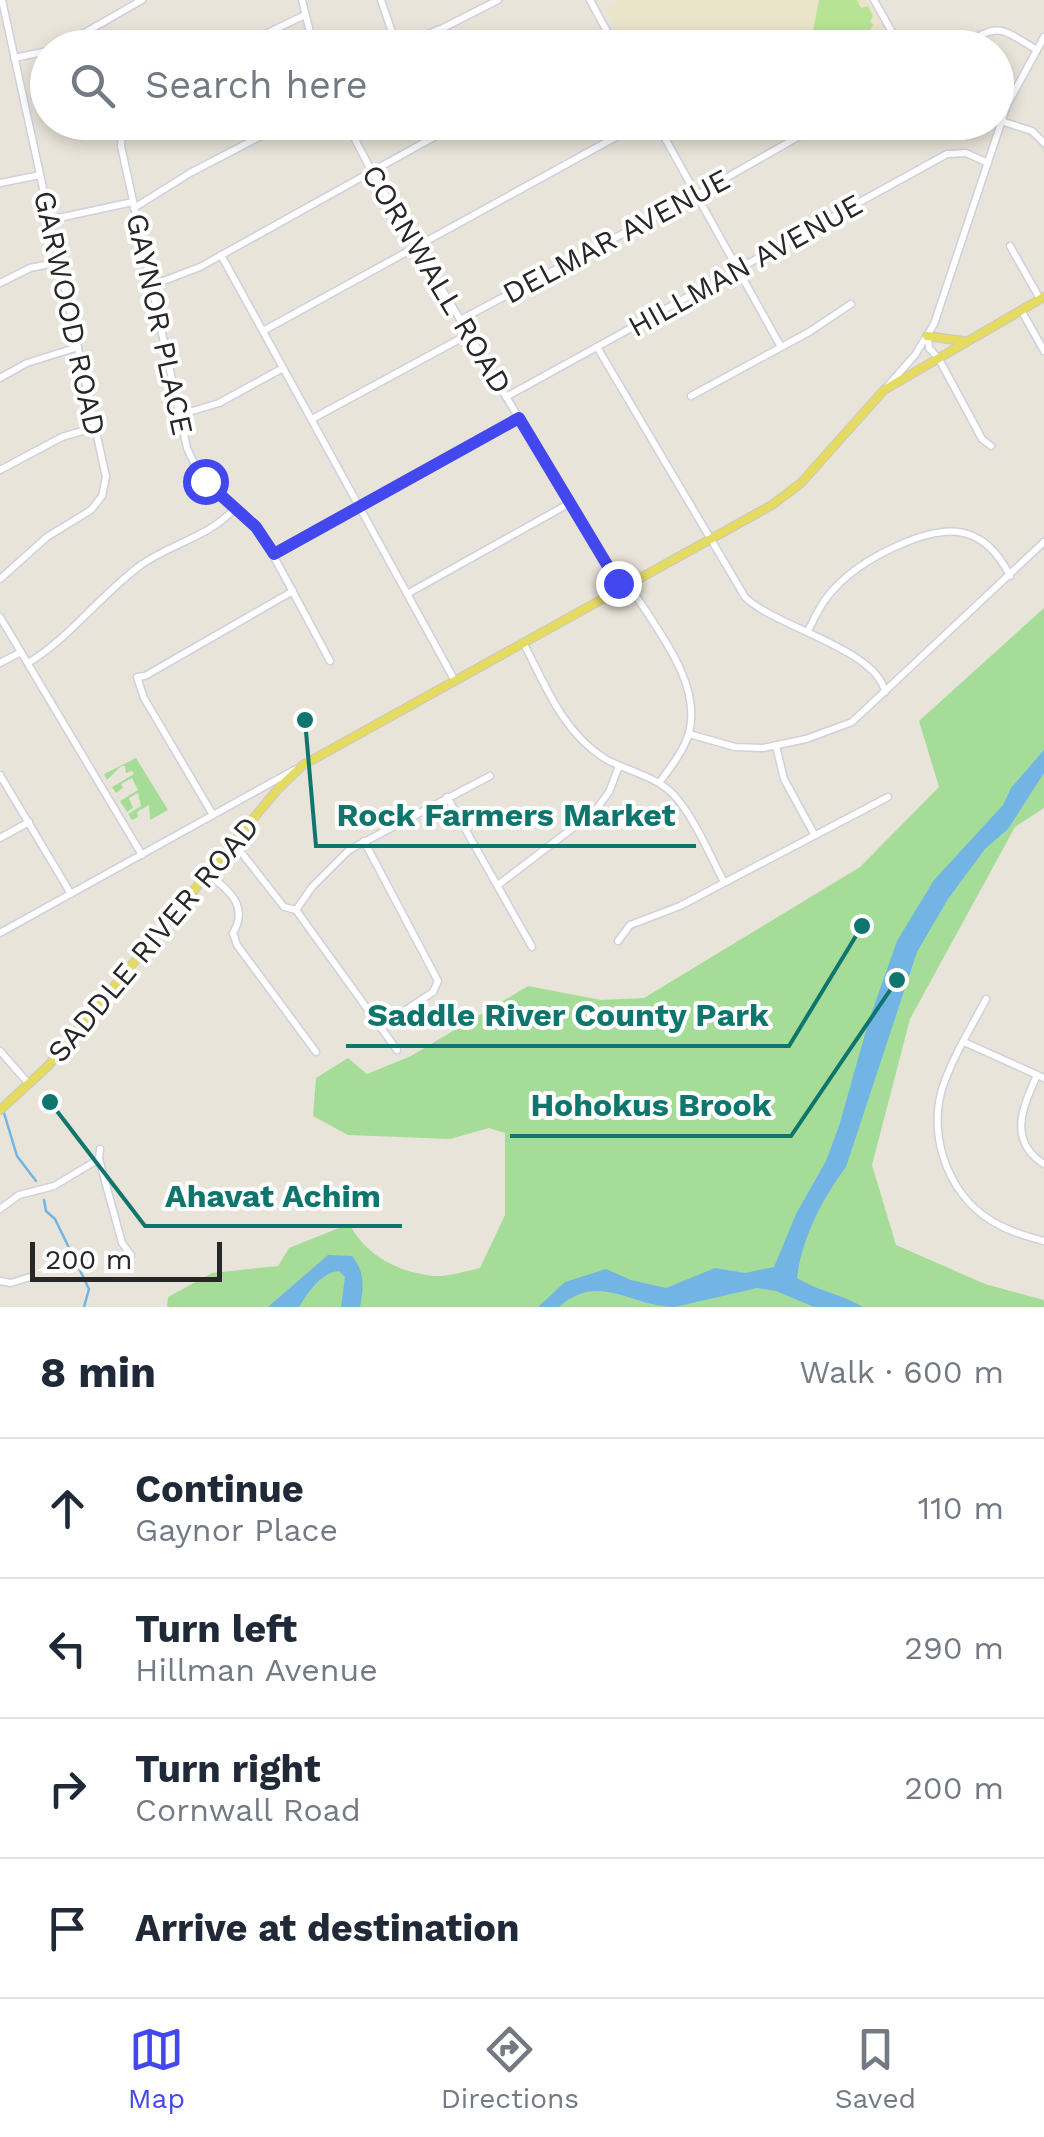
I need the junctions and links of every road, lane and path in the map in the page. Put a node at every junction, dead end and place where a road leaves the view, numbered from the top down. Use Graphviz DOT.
graph roads {
  1 [pos="2,0"];
  2 [pos="142,0"];
  3 [pos="302,0"];
  4 [pos="381,0"];
  5 [pos="498,0"];
  6 [pos="590,0"];
  7 [pos="874,0"];
  8 [pos="130,3"];
  9 [pos="305,16"];
  10 [pos="87,30"];
  11 [pos="275,30"];
  12 [pos="309,30"];
  13 [pos="391,30"];
  14 [pos="433,30"];
  15 [pos="606,30"];
  16 [pos="891,30"];
  17 [pos="1014,37"];
  18 [pos="1044,37"];
  19 [pos="1037,50"];
  20 [pos="30,55"];
  21 [pos="14,58"];
  22 [pos="1014,96"];
  23 [pos="1014,124"];
  24 [pos="30,130"];
  25 [pos="32,140"];
  26 [pos="121,140"];
  27 [pos="253,140"];
  28 [pos="355,140"];
  29 [pos="429,140"];
  30 [pos="610,140"];
  31 [pos="666,140"];
  32 [pos="792,140"];
  33 [pos="995,140"];
  34 [pos="1044,143"];
  35 [pos="988,163"];
  36 [pos="372,172"];
  37 [pos="40,175"];
  38 [pos="0,182"];
  39 [pos="698,194"];
  40 [pos="133,205"];
  41 [pos="50,220"];
  42 [pos="416,246"];
  43 [pos="1010,246"];
  44 [pos="222,255"];
  45 [pos="58,262"];
  46 [pos="738,268"];
  47 [pos="0,283"];
  48 [pos="150,286"];
  49 [pos="1042,298"];
  50 [pos="851,304"];
  51 [pos="1021,310"];
  52 [pos="460,320"];
  53 [pos="263,331"];
  54 [pos="468,334"];
  55 [pos="928,336"];
  56 [pos="968,340"];
  57 [pos="78,347"];
  58 [pos="596,347"];
  59 [pos="781,347"];
  60 [pos="1044,351"];
  61 [pos="939,359"];
  62 [pos="283,368"];
  63 [pos="0,378"];
  64 [pos="884,390"];
  65 [pos="691,396"];
  66 [pos="506,397"];
  67 [pos="179,415"];
  68 [pos="519,418"];
  69 [pos="312,420"];
  70 [pos="96,427"];
  71 [pos="991,446"];
  72 [pos="0,470"];
  73 [pos="570,503"];
  74 [pos="359,507"];
  75 [pos="234,509"];
  76 [pos="711,539"];
  77 [pos="1044,542"];
  78 [pos="274,554"];
  79 [pos="1010,576"];
  80 [pos="0,578"];
  81 [pos="625,587"];
  82 [pos="293,591"];
  83 [pos="407,594"];
  84 [pos="0,617"];
  85 [pos="808,631"];
  86 [pos="524,644"];
  87 [pos="21,652"];
  88 [pos="330,661"];
  89 [pos="0,663"];
  90 [pos="28,663"];
  91 [pos="455,682"];
  92 [pos="885,692"];
  93 [pos="689,734"];
  94 [pos="776,746"];
  95 [pos="303,765"];
  96 [pos="619,766"];
  97 [pos="0,775"];
  98 [pos="490,776"];
  99 [pos="659,783"];
  100 [pos="447,796"];
  101 [pos="888,798"];
  102 [pos="213,815"];
  103 [pos="29,822"];
  104 [pos="814,834"];
  105 [pos="0,838"];
  106 [pos="364,840"];
  107 [pos="234,843"];
  108 [pos="142,855"];
  109 [pos="208,874"];
  110 [pos="724,882"];
  111 [pos="498,885"];
  112 [pos="71,894"];
  113 [pos="296,910"];
  114 [pos="0,933"];
  115 [pos="618,941"];
  116 [pos="532,947"];
  117 [pos="986,999"];
  118 [pos="380,1027"];
  119 [pos="964,1042"];
  120 [pos="396,1050"];
  121 [pos="0,1052"];
  122 [pos="316,1052"];
  123 [pos="1041,1076"];
  124 [pos="29,1084"];
  125 [pos="2,1108"];
  126 [pos="100,1149"];
  127 [pos="98,1159"];
  128 [pos="1044,1164"];
  129 [pos="0,1209"];
  130 [pos="1044,1241"];
  131 [pos="131,1256"];
  132 [pos="30,1277"];
  133 [pos="0,1281"];
  1 -- 21 [label="street, GARWOOD ROAD"];
  2 -- 8 [label="street"];
  3 -- 9 [label="street"];
  4 -- 13 [label="street"];
  5 -- 14 [label="street"];
  6 -- 15 [label="street"];
  7 -- 16 [label="street"];
  8 -- 10 [label="street"];
  9 -- 11 [label="street"];
  9 -- 12 [label="street"];
  17 -- 19 [label="street"];
  18 -- 19 [label="street"];
  19 -- 22 [label="street"];
  20 -- 21 [label="street"];
  21 -- 24 [label="street, GARWOOD ROAD"];
  23 -- 34 [label="street"];
  25 -- 37 [label="street, GARWOOD ROAD"];
  26 -- 40 [label="street, GAYNOR PLACE"];
  27 -- 40 [label="street"];
  28 -- 36 [label="street, CORNWALL ROAD"];
  29 -- 36 [label="street"];
  30 -- 42 [label="street"];
  31 -- 39 [label="street"];
  32 -- 39 [label="street, DELMAR AVENUE"];
  33 -- 35 [label="street"];
  35 -- 46 [label="street, HILLMAN AVENUE"];
  35 -- 55 [label="street"];
  36 -- 42 [label="street, CORNWALL ROAD"];
  36 -- 44 [label="street"];
  37 -- 38 [label="street"];
  37 -- 41 [label="street, GARWOOD ROAD"];
  39 -- 46 [label="street"];
  39 -- 52 [label="street, DELMAR AVENUE"];
  40 -- 41 [label="street"];
  40 -- 48 [label="street, GAYNOR PLACE"];
  41 -- 45 [label="street, GARWOOD ROAD"];
  42 -- 52 [label="street, CORNWALL ROAD"];
  42 -- 53 [label="street"];
  43 -- 49 [label="street"];
  44 -- 48 [label="street"];
  44 -- 53 [label="street"];
  45 -- 47 [label="street"];
  45 -- 57 [label="street, GARWOOD ROAD"];
  46 -- 58 [label="street, HILLMAN AVENUE"];
  46 -- 59 [label="street"];
  48 -- 67 [label="street, GAYNOR PLACE"];
  49 -- 51 [label="main road, SADDLE RIVER ROAD"];
  50 -- 59 [label="street"];
  51 -- 56 [label="main road, SADDLE RIVER ROAD"];
  51 -- 60 [label="street"];
  52 -- 54 [label="street, CORNWALL ROAD"];
  53 -- 62 [label="street"];
  54 -- 66 [label="street, CORNWALL ROAD"];
  54 -- 69 [label="street"];
  55 -- 56 [label="main road"];
  55 -- 61 [label="street"];
  55 -- 64 [label="street"];
  56 -- 61 [label="main road, SADDLE RIVER ROAD"];
  57 -- 63 [label="street"];
  57 -- 70 [label="street, GARWOOD ROAD"];
  58 -- 66 [label="street, HILLMAN AVENUE"];
  58 -- 76 [label="street"];
  59 -- 65 [label="street"];
  61 -- 64 [label="main road, SADDLE RIVER ROAD"];
  61 -- 71 [label="street"];
  62 -- 67 [label="street"];
  62 -- 69 [label="street"];
  64 -- 76 [label="main road, SADDLE RIVER ROAD"];
  66 -- 68 [label="street, CORNWALL ROAD"];
  67 -- 75 [label="street, GAYNOR PLACE"];
  68 -- 73 [label="street, CORNWALL ROAD"];
  68 -- 74 [label="street"];
  69 -- 74 [label="street"];
  70 -- 72 [label="street"];
  70 -- 80 [label="street, GARWOOD ROAD"];
  73 -- 81 [label="street, CORNWALL ROAD"];
  73 -- 83 [label="street"];
  74 -- 78 [label="street"];
  74 -- 83 [label="street"];
  75 -- 78 [label="street, GAYNOR PLACE"];
  75 -- 90 [label="street"];
  76 -- 81 [label="main road, SADDLE RIVER ROAD"];
  76 -- 85 [label="street"];
  77 -- 79 [label="street"];
  78 -- 82 [label="street, GAYNOR PLACE"];
  79 -- 85 [label="street"];
  79 -- 92 [label="street"];
  81 -- 86 [label="main road, SADDLE RIVER ROAD"];
  81 -- 93 [label="street, CORNWALL ROAD"];
  82 -- 88 [label="street, GAYNOR PLACE"];
  82 -- 102 [label="street"];
  83 -- 91 [label="street"];
  84 -- 87 [label="street"];
  85 -- 92 [label="street"];
  86 -- 91 [label="main road, SADDLE RIVER ROAD"];
  86 -- 96 [label="street"];
  87 -- 89 [label="street"];
  87 -- 90 [label="street"];
  90 -- 108 [label="street"];
  91 -- 95 [label="main road, SADDLE RIVER ROAD"];
  92 -- 94 [label="street"];
  93 -- 94 [label="street"];
  93 -- 99 [label="street"];
  94 -- 104 [label="street"];
  95 -- 102 [label="street"];
  95 -- 107 [label="main road, SADDLE RIVER ROAD"];
  96 -- 99 [label="street"];
  96 -- 111 [label="street"];
  97 -- 103 [label="street"];
  98 -- 100 [label="street"];
  99 -- 110 [label="street"];
  100 -- 106 [label="street"];
  100 -- 111 [label="street"];
  101 -- 104 [label="street"];
  102 -- 108 [label="street"];
  103 -- 105 [label="street"];
  103 -- 112 [label="street"];
  104 -- 110 [label="street"];
  106 -- 113 [label="street"];
  106 -- 118 [label="street"];
  107 -- 109 [label="main road, SADDLE RIVER ROAD"];
  107 -- 113 [label="street"];
  108 -- 112 [label="street"];
  109 -- 122 [label="street"];
  109 -- 124 [label="main road, SADDLE RIVER ROAD"];
  110 -- 115 [label="street"];
  111 -- 116 [label="street"];
  112 -- 114 [label="street"];
  113 -- 118 [label="street"];
  117 -- 119 [label="street"];
  118 -- 120 [label="street"];
  119 -- 123 [label="street"];
  119 -- 130 [label="street"];
  121 -- 124 [label="street"];
  123 -- 128 [label="street"];
  124 -- 125 [label="main road, SADDLE RIVER ROAD"];
  126 -- 127 [label="street"];
  127 -- 129 [label="street"];
  127 -- 131 [label="street"];
  132 -- 133 [label="street"];
}
